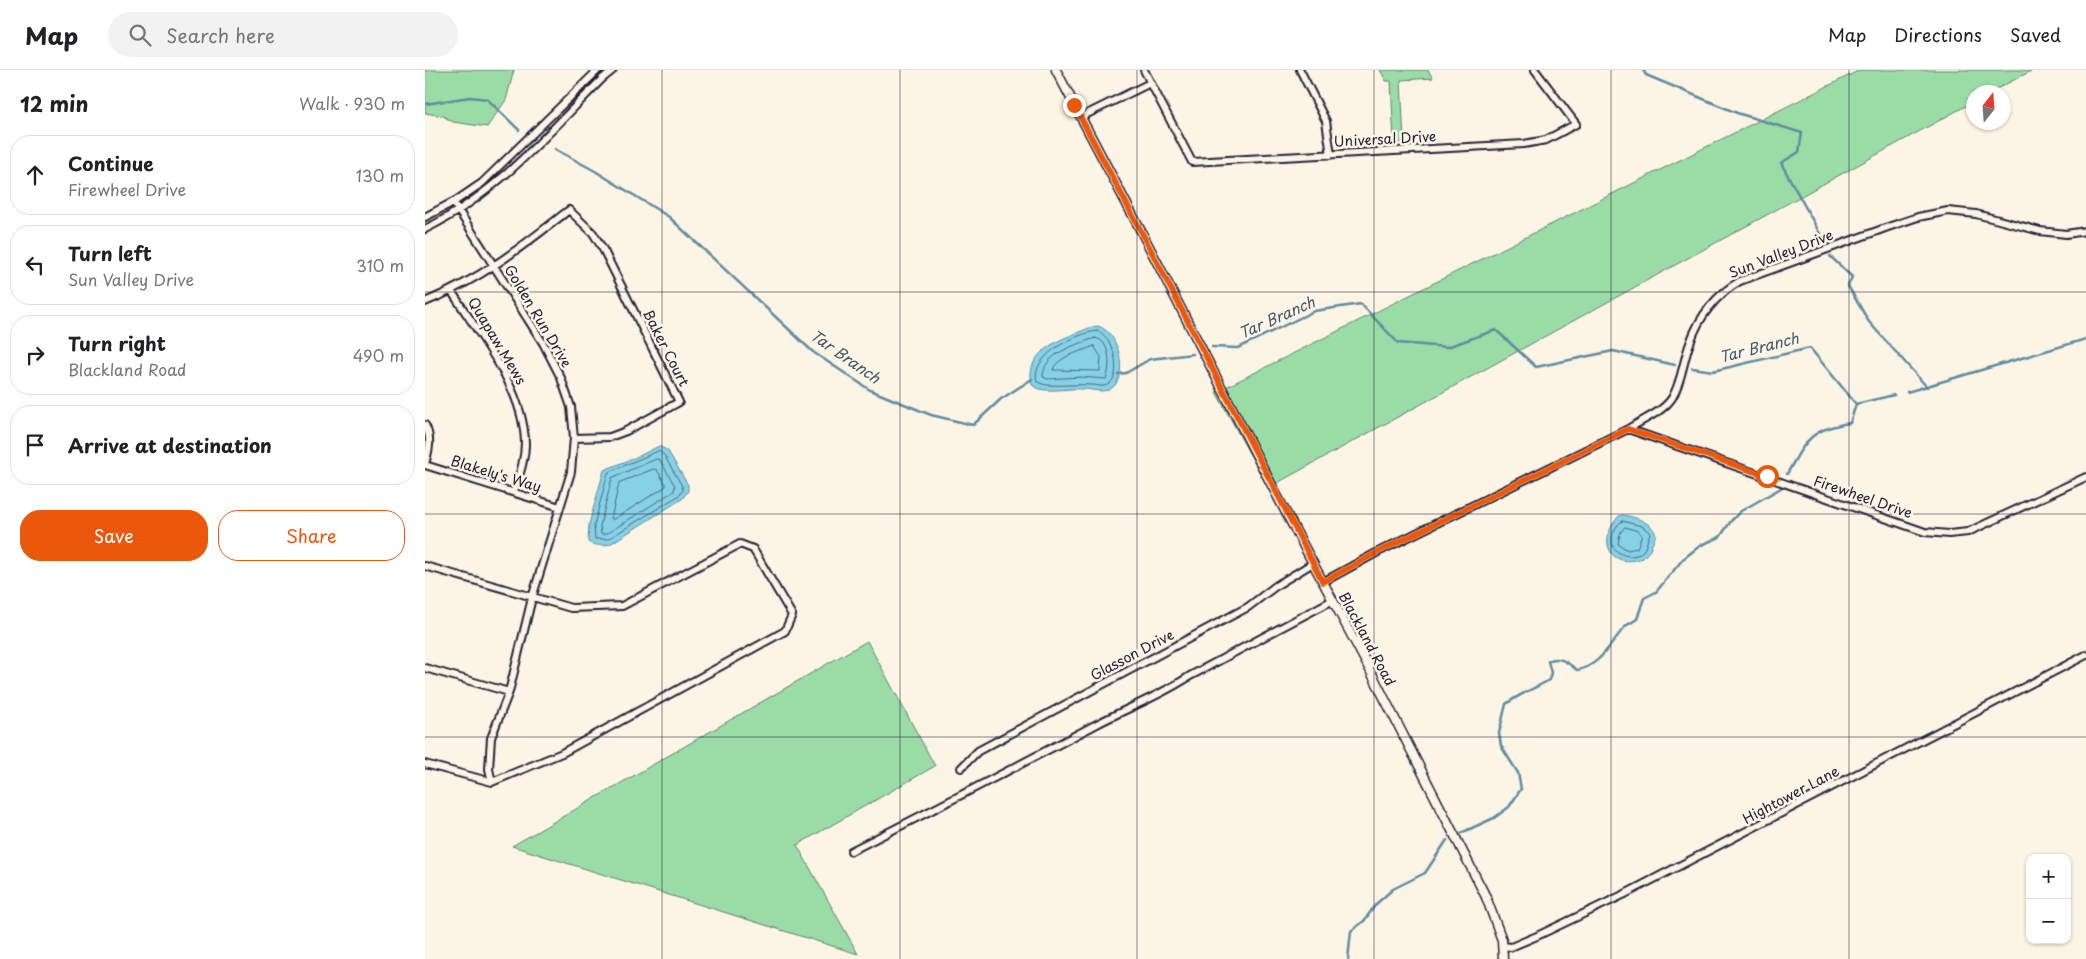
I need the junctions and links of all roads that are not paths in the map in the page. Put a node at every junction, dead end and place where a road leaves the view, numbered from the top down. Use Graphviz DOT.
graph roads {
  1 [pos="598,70"];
  2 [pos="613,70"];
  3 [pos="1056,70"];
  4 [pos="1143,70"];
  5 [pos="1300,70"];
  6 [pos="1535,70"];
  7 [pos="1150,83"];
  8 [pos="571,96"];
  9 [pos="579,102"];
  10 [pos="1081,117"];
  11 [pos="1331,155"];
  12 [pos="453,202"];
  13 [pos="459,211"];
  14 [pos="425,217"];
  15 [pos="425,229"];
  16 [pos="2086,232"];
  17 [pos="494,267"];
  18 [pos="452,292"];
  19 [pos="425,302"];
  20 [pos="425,425"];
  21 [pos="1628,429"];
  22 [pos="574,438"];
  23 [pos="425,465"];
  24 [pos="2086,476"];
  25 [pos="514,492"];
  26 [pos="560,507"];
  27 [pos="1313,563"];
  28 [pos="425,566"];
  29 [pos="1323,582"];
  30 [pos="532,598"];
  31 [pos="1333,600"];
  32 [pos="2086,655"];
  33 [pos="425,668"];
  34 [pos="509,692"];
  35 [pos="425,764"];
  36 [pos="961,768"];
  37 [pos="492,782"];
  38 [pos="851,851"];
  39 [pos="1503,946"];
  40 [pos="1503,959"];
  1 -- 8 [label="street"];
  2 -- 9 [label="street"];
  3 -- 10 [label="street, Blackland Road"];
  4 -- 7 [label="street"];
  5 -- 11 [label="street"];
  6 -- 11 [label="street, Universal Drive"];
  7 -- 10 [label="street"];
  7 -- 11 [label="street, Universal Drive"];
  8 -- 9 [label="street"];
  8 -- 12 [label="street"];
  9 -- 13 [label="street"];
  10 -- 27 [label="street, Blackland Road"];
  12 -- 13 [label="street, Golden Run Drive"];
  12 -- 14 [label="street"];
  13 -- 15 [label="street"];
  13 -- 17 [label="street, Golden Run Drive"];
  16 -- 21 [label="street, Sun Valley Drive"];
  17 -- 18 [label="street"];
  17 -- 22 [label="street, Golden Run Drive"];
  17 -- 22 [label="street, Baker Court"];
  18 -- 19 [label="street"];
  18 -- 25 [label="street, Quapaw Mews"];
  20 -- 23 [label="street"];
  21 -- 24 [label="street, Firewheel Drive"];
  21 -- 29 [label="street, Sun Valley Drive"];
  22 -- 26 [label="street, Golden Run Drive"];
  23 -- 25 [label="street, Blakely's Way"];
  25 -- 26 [label="street, Blakely's Way"];
  26 -- 30 [label="street, Golden Run Drive"];
  27 -- 29 [label="street, Blackland Road"];
  27 -- 36 [label="street, Glasson Drive"];
  28 -- 30 [label="street"];
  29 -- 31 [label="street, Blackland Road"];
  30 -- 34 [label="street, Golden Run Drive"];
  30 -- 37 [label="street"];
  31 -- 38 [label="street"];
  31 -- 39 [label="street, Blackland Road"];
  32 -- 39 [label="street, Hightower Lane"];
  33 -- 34 [label="street"];
  34 -- 37 [label="street, Golden Run Drive"];
  35 -- 37 [label="street"];
  39 -- 40 [label="street, Blackland Road"];
}
